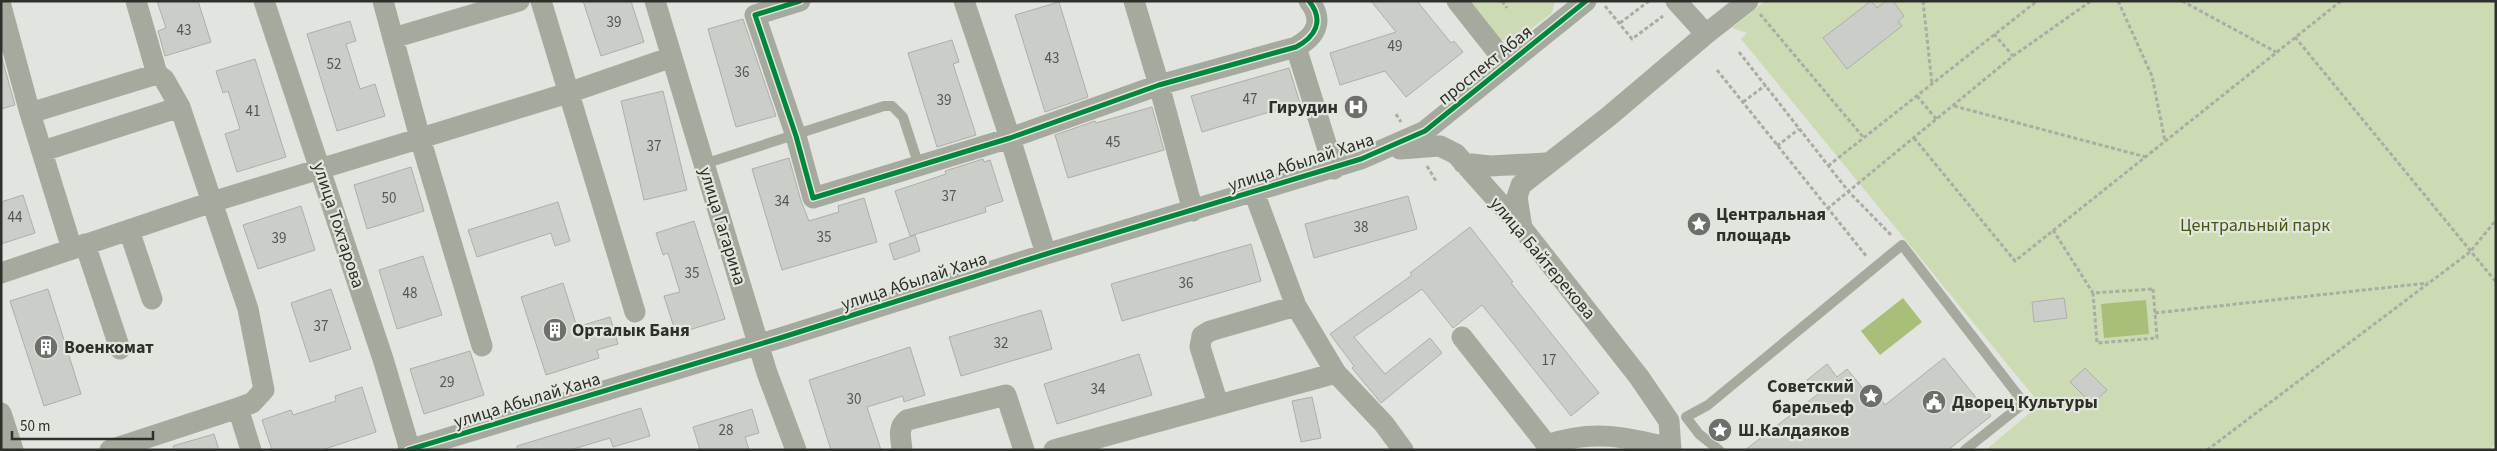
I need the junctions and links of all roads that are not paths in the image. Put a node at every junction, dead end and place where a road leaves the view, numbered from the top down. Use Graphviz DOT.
graph roads {
  1 [pos="136,1"];
  2 [pos="264,1"];
  3 [pos="383,1"];
  4 [pos="519,1"];
  5 [pos="541,1"];
  6 [pos="655,1"];
  7 [pos="800,1"];
  8 [pos="964,1"];
  9 [pos="1134,1"];
  10 [pos="1309,1"];
  11 [pos="1457,1"];
  12 [pos="1677,2"];
  13 [pos="1580,3"];
  14 [pos="1,6"];
  15 [pos="1753,6"];
  16 [pos="1706,34"];
  17 [pos="394,38"];
  18 [pos="1296,47"];
  19 [pos="672,57"];
  20 [pos="1507,64"];
  21 [pos="157,74"];
  22 [pos="1160,85"];
  23 [pos="568,93"];
  24 [pos="180,107"];
  25 [pos="30,113"];
  26 [pos="1425,131"];
  27 [pos="796,136"];
  28 [pos="420,138"];
  29 [pos="1010,138"];
  30 [pos="43,151"];
  31 [pos="1361,159"];
  32 [pos="1463,163"];
  33 [pos="1546,163"];
  34 [pos="704,164"];
  35 [pos="919,166"];
  36 [pos="1334,168"];
  37 [pos="320,169"];
  38 [pos="1254,192"];
  39 [pos="212,202"];
  40 [pos="1193,211"];
  41 [pos="1522,228"];
  42 [pos="129,230"];
  43 [pos="79,246"];
  44 [pos="1046,254"];
  45 [pos="1,273"];
  46 [pos="152,299"];
  47 [pos="1296,306"];
  48 [pos="636,312"];
  49 [pos="1462,337"];
  50 [pos="759,344"];
  51 [pos="482,346"];
  52 [pos="120,349"];
  53 [pos="1336,374"];
  54 [pos="1218,404"];
  55 [pos="238,408"];
  56 [pos="1,413"];
  57 [pos="1678,419"];
  58 [pos="1547,447"];
  59 [pos="1671,449"];
  60 [pos="13,450"];
  61 [pos="110,450"];
  62 [pos="251,450"];
  63 [pos="409,450"];
  64 [pos="796,450"];
  65 [pos="902,450"];
  66 [pos="1024,450"];
  67 [pos="1054,450"];
  68 [pos="1403,450"];
  69 [pos="1719,450"];
  70 [pos="1965,450"];
  1 -- 21 [label="street"];
  2 -- 37 [label="street, улица Тохтарова"];
  3 -- 17 [label="street"];
  4 -- 17 [label="street"];
  5 -- 23 [label="street"];
  6 -- 19 [label="street, улица Гагарина"];
  7 -- 27 [label="street"];
  8 -- 29 [label="street"];
  9 -- 22 [label="street"];
  10 -- 18 [label="street"];
  11 -- 20 [label="street"];
  12 -- 16 [label="street"];
  13 -- 20 [label="street, проспект Абая"];
  14 -- 25 [label="street"];
  15 -- 16 [label="street"];
  16 -- 33 [label="street"];
  17 -- 28 [label="street"];
  18 -- 22 [label="street"];
  18 -- 36 [label="street"];
  19 -- 23 [label="street"];
  19 -- 34 [label="street, улица Гагарина"];
  20 -- 26 [label="street, проспект Абая"];
  21 -- 24 [label="street"];
  21 -- 25 [label="street"];
  22 -- 29 [label="street"];
  22 -- 40 [label="street"];
  23 -- 28 [label="street"];
  23 -- 48 [label="street"];
  24 -- 30 [label="street"];
  24 -- 39 [label="street"];
  25 -- 30 [label="street"];
  26 -- 31 [label="street, улица Абылай Хана"];
  27 -- 34 [label="lane"];
  27 -- 35 [label="lane"];
  27 -- 35 [label="street"];
  28 -- 37 [label="street"];
  28 -- 51 [label="street"];
  29 -- 35 [label="street"];
  29 -- 44 [label="street"];
  30 -- 43 [label="street"];
  31 -- 32 [label="street, улица Байтерекова"];
  31 -- 36 [label="street, улица Абылай Хана"];
  32 -- 33 [label="street"];
  32 -- 41 [label="street, улица Байтерекова"];
  33 -- 41 [label="street"];
  34 -- 50 [label="street, улица Гагарина"];
  36 -- 38 [label="street, улица Абылай Хана"];
  37 -- 39 [label="street"];
  37 -- 63 [label="street, улица Тохтарова"];
  38 -- 40 [label="street, улица Абылай Хана"];
  38 -- 47 [label="street"];
  39 -- 42 [label="street"];
  39 -- 55 [label="street"];
  40 -- 44 [label="street, улица Абылай Хана"];
  41 -- 57 [label="street, улица Байтерекова"];
  42 -- 43 [label="street"];
  42 -- 46 [label="street"];
  43 -- 45 [label="street"];
  43 -- 52 [label="street"];
  44 -- 50 [label="street, улица Абылай Хана"];
  47 -- 53 [label="street"];
  47 -- 54 [label="street"];
  49 -- 58 [label="street"];
  50 -- 63 [label="street, улица Абылай Хана"];
  50 -- 64 [label="street, улица Гагарина"];
  53 -- 54 [label="street"];
  53 -- 68 [label="street"];
  54 -- 67 [label="street"];
  55 -- 61 [label="street"];
  55 -- 62 [label="street"];
  56 -- 60 [label="street"];
  57 -- 59 [label="street, улица Байтерекова"];
  57 -- 69 [label="lane"];
  57 -- 70 [label="lane"];
  58 -- 59 [label="street"];
  65 -- 66 [label="street"];
}
